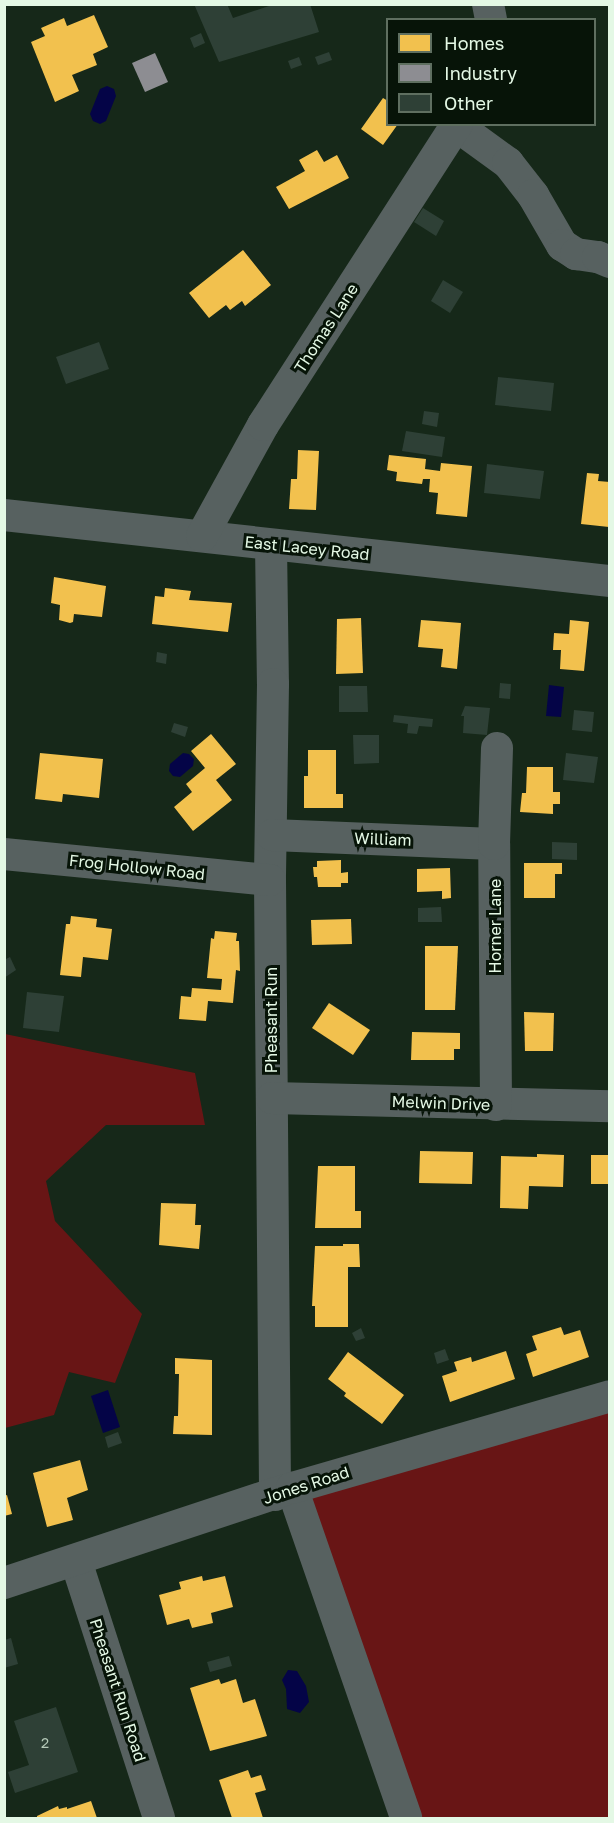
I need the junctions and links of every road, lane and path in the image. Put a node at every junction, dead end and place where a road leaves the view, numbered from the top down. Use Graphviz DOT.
graph roads {
  1 [pos="456,126"];
  2 [pos="458,126"];
  3 [pos="609,262"];
  4 [pos="4,515"];
  5 [pos="201,536"];
  6 [pos="271,544"];
  7 [pos="609,581"];
  8 [pos="497,747"];
  9 [pos="272,835"];
  10 [pos="494,844"];
  11 [pos="4,854"];
  12 [pos="270,880"];
  13 [pos="272,1098"];
  14 [pos="496,1105"];
  15 [pos="609,1107"];
  16 [pos="609,1396"];
  17 [pos="284,1492"];
  18 [pos="76,1561"];
  19 [pos="4,1583"];
  20 [pos="159,1818"];
  21 [pos="406,1818"];
  1 -- 5 [label="street, Thomas Lane"];
  2 -- 3 [label="street"];
  4 -- 5 [label="street, East Lacey Road"];
  5 -- 6 [label="street, East Lacey Road"];
  6 -- 7 [label="street, East Lacey Road"];
  6 -- 9 [label="street, Pheasant Run"];
  8 -- 10 [label="street, Horner Lane"];
  9 -- 10 [label="street, William"];
  9 -- 12 [label="street, Pheasant Run"];
  10 -- 14 [label="street, Horner Lane"];
  11 -- 12 [label="street, Frog Hollow Road"];
  12 -- 13 [label="street, Pheasant Run"];
  13 -- 14 [label="street, Melwin Drive"];
  13 -- 17 [label="street, Pheasant Run"];
  14 -- 15 [label="street, Melwin Drive"];
  16 -- 17 [label="street, Jones Road"];
  17 -- 18 [label="street, Jones Road"];
  17 -- 21 [label="street, Pheasant Run"];
  18 -- 19 [label="street, Jones Road"];
  18 -- 20 [label="street, Pheasant Run Road"];
}
